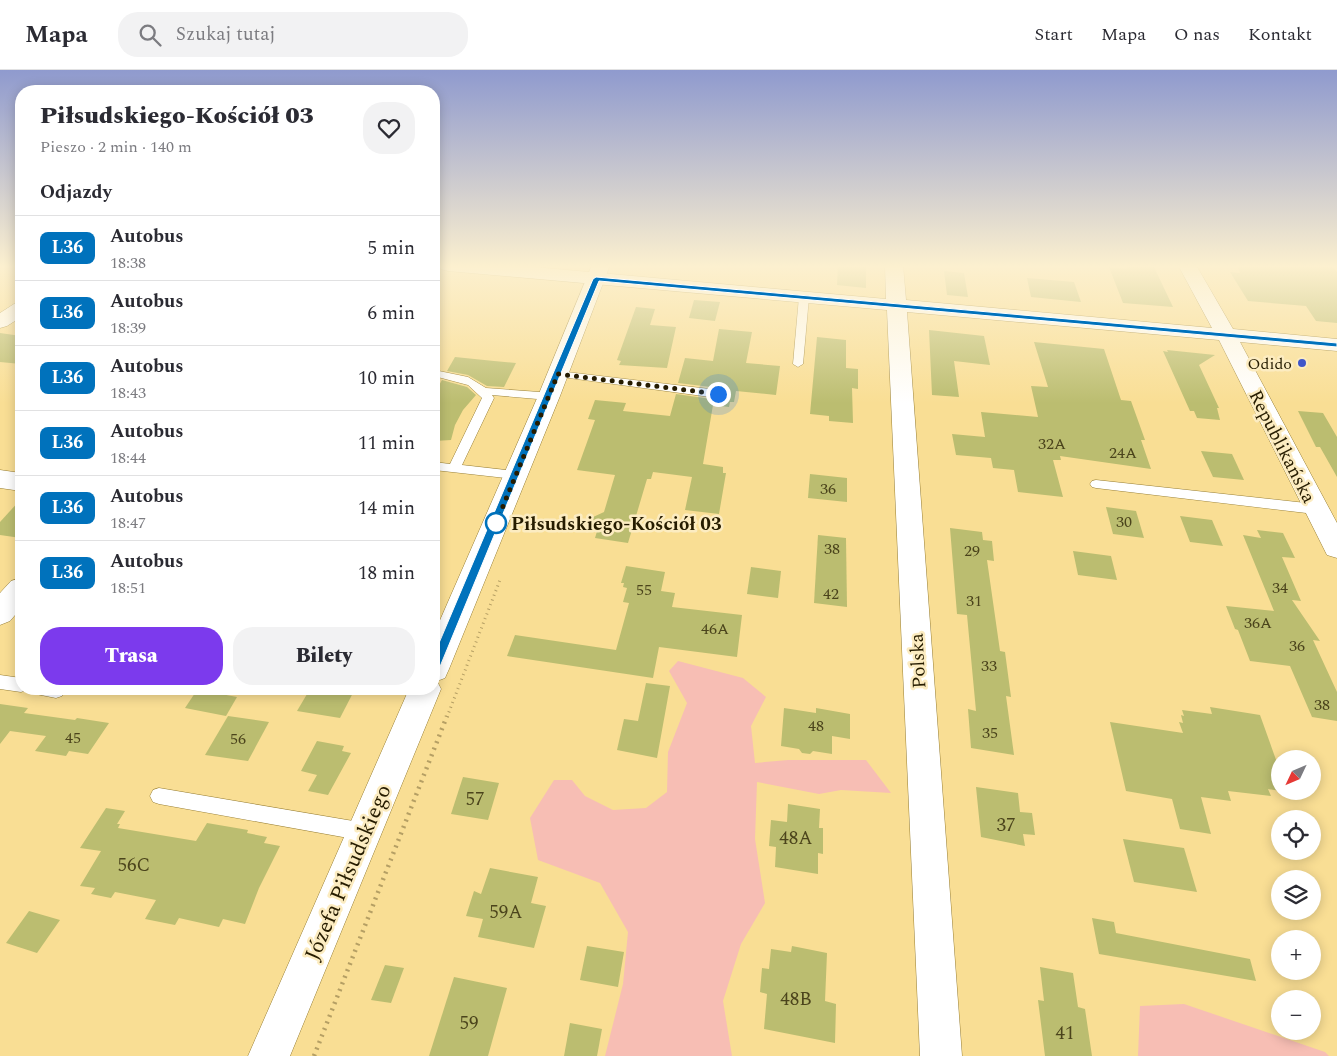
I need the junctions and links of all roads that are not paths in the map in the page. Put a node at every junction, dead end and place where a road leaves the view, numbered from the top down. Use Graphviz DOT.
graph roads {
  1 [pos="583,311"];
  2 [pos="803,311"];
  3 [pos="896,311"];
  4 [pos="962,311"];
  5 [pos="1213,311"];
  6 [pos="15,312"];
  7 [pos="0,322"];
  8 [pos="1226,335"];
  9 [pos="1337,345"];
  10 [pos="798,364"];
  11 [pos="440,374"];
  12 [pos="553,385"];
  13 [pos="484,391"];
  14 [pos="718,394"];
  15 [pos="440,467"];
  16 [pos="454,468"];
  17 [pos="515,475"];
  18 [pos="0,479"];
  19 [pos="15,481"];
  20 [pos="1096,484"];
  21 [pos="1315,509"];
  22 [pos="1337,548"];
  23 [pos="15,596"];
  24 [pos="0,613"];
  25 [pos="440,655"];
  26 [pos="0,682"];
  27 [pos="15,684"];
  28 [pos="422,695"];
  29 [pos="159,796"];
  30 [pos="364,832"];
  31 [pos="269,1056"];
  32 [pos="941,1056"];
  1 -- 12 [label="street"];
  2 -- 10 [label="lane"];
  3 -- 32 [label="street, Polska"];
  4 -- 8 [label="street"];
  5 -- 8 [label="street, Republikańska"];
  6 -- 7 [label="street"];
  8 -- 9 [label="street"];
  8 -- 21 [label="street, Republikańska"];
  11 -- 13 [label="lane"];
  12 -- 13 [label="lane"];
  12 -- 14 [label="lane"];
  12 -- 17 [label="street"];
  13 -- 16 [label="lane"];
  15 -- 16 [label="lane"];
  16 -- 17 [label="lane"];
  17 -- 25 [label="street"];
  18 -- 19 [label="street"];
  20 -- 21 [label="lane"];
  21 -- 22 [label="street, Republikańska"];
  23 -- 24 [label="street"];
  26 -- 27 [label="lane"];
  28 -- 30 [label="street, Józefa Piłsudskiego"];
  29 -- 30 [label="lane"];
  30 -- 31 [label="street, Józefa Piłsudskiego"];
}
